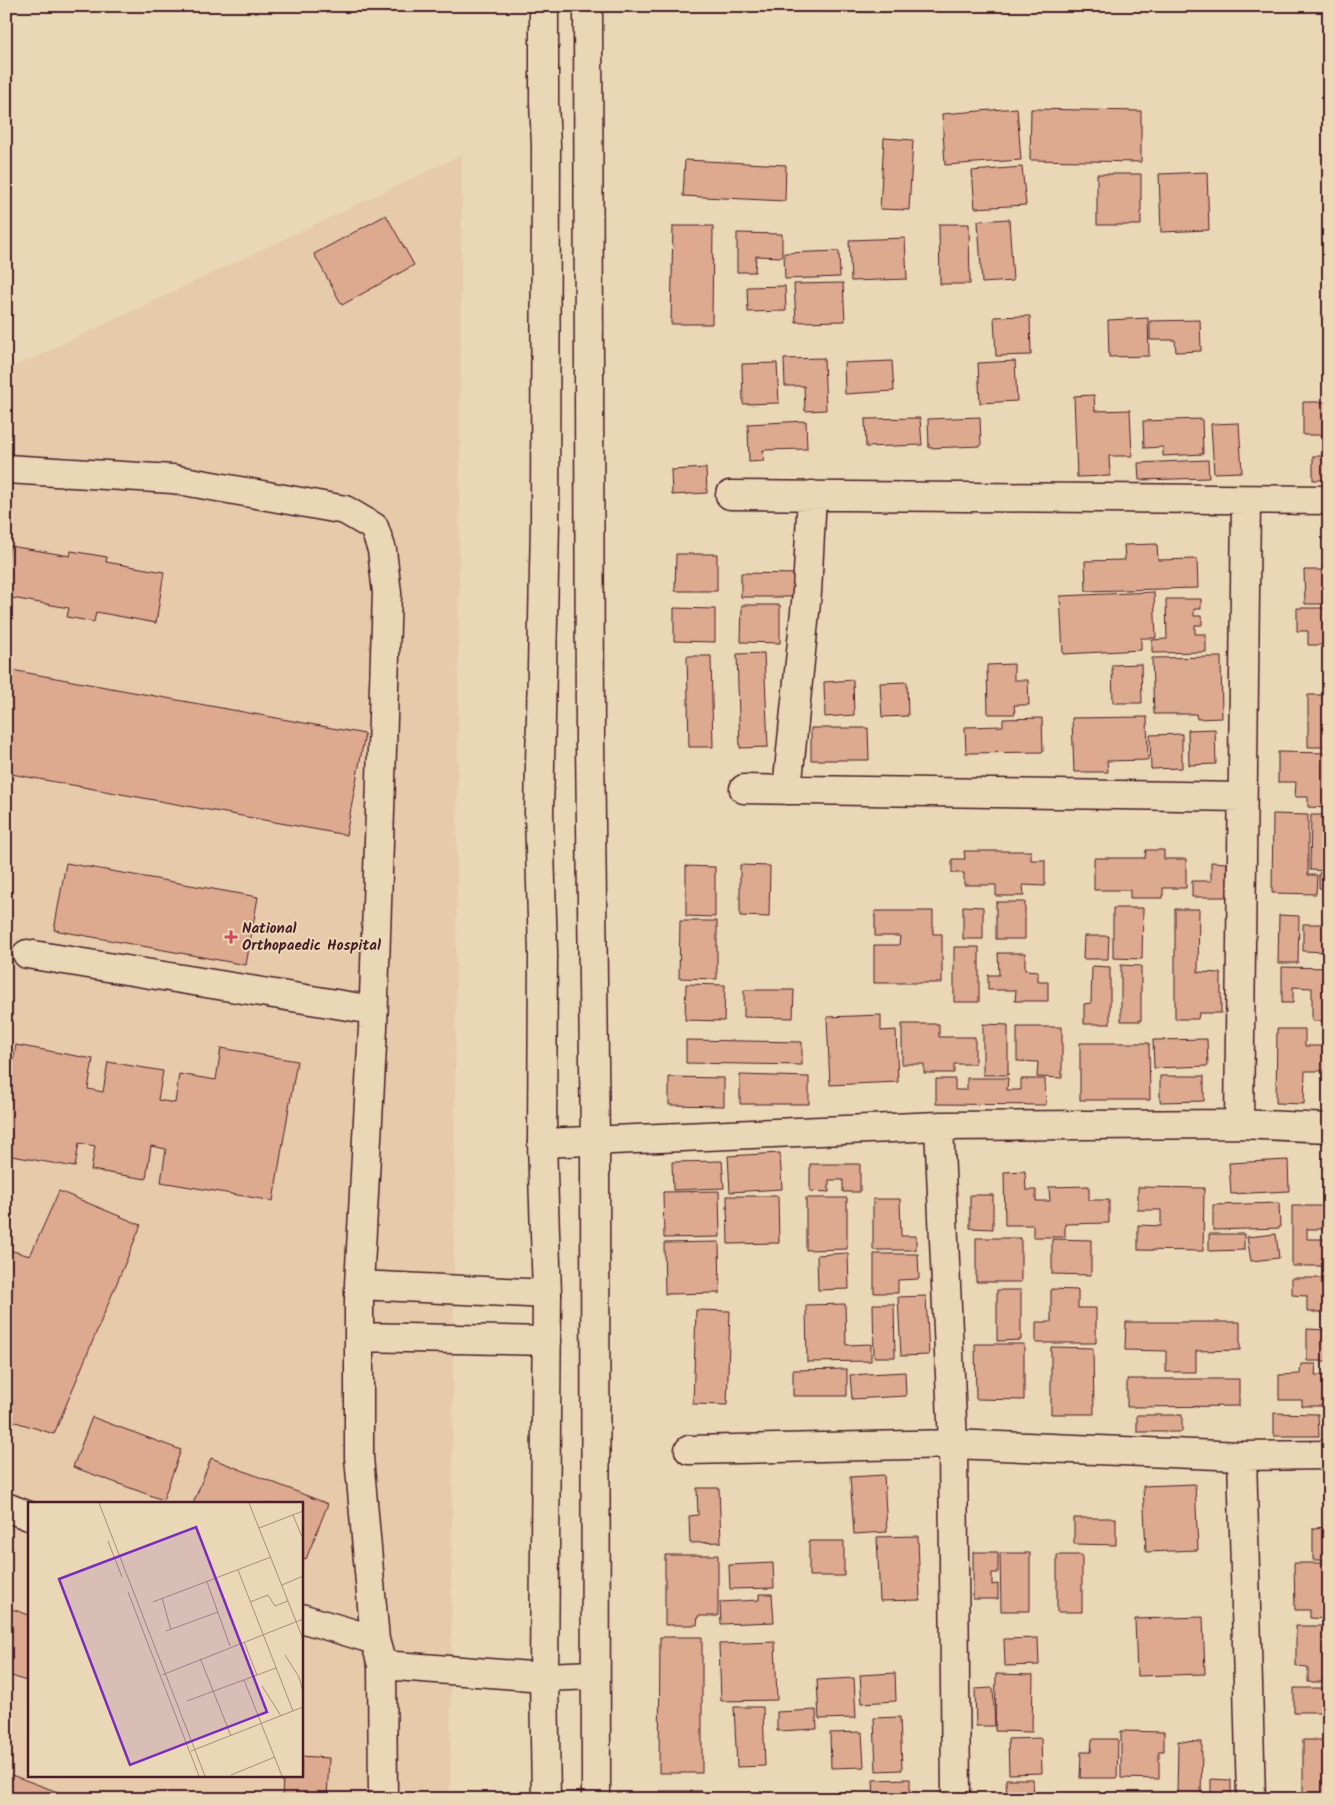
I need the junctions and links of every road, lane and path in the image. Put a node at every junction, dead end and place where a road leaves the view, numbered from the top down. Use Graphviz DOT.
graph roads {
  1 [pos="544,6"];
  2 [pos="588,6"];
  3 [pos="6,469"];
  4 [pos="730,495"];
  5 [pos="812,495"];
  6 [pos="1329,500"];
  7 [pos="1246,501"];
  8 [pos="744,790"];
  9 [pos="786,790"];
  10 [pos="1242,797"];
  11 [pos="27,954"];
  12 [pos="373,1010"];
  13 [pos="1239,1124"];
  14 [pos="939,1126"];
  15 [pos="1329,1128"];
  16 [pos="595,1141"];
  17 [pos="542,1143"];
  18 [pos="359,1285"];
  19 [pos="547,1294"];
  20 [pos="359,1337"];
  21 [pos="547,1341"];
  22 [pos="953,1444"];
  23 [pos="689,1450"];
  24 [pos="1329,1455"];
  25 [pos="1242,1456"];
  26 [pos="6,1507"];
  27 [pos="28,1516"];
  28 [pos="302,1618"];
  29 [pos="375,1640"];
  30 [pos="382,1665"];
  31 [pos="595,1675"];
  32 [pos="544,1677"];
  33 [pos="383,1799"];
  34 [pos="546,1799"];
  35 [pos="596,1799"];
  36 [pos="956,1799"];
  37 [pos="1251,1799"];
  1 -- 17 [label="street"];
  2 -- 16 [label="street"];
  3 -- 12 [label="street"];
  4 -- 5 [label="street"];
  5 -- 7 [label="street"];
  5 -- 9 [label="street"];
  6 -- 7 [label="street"];
  7 -- 10 [label="street"];
  8 -- 9 [label="street"];
  9 -- 10 [label="street"];
  10 -- 13 [label="street"];
  11 -- 12 [label="street"];
  12 -- 18 [label="street"];
  13 -- 14 [label="street"];
  13 -- 15 [label="street"];
  14 -- 16 [label="street"];
  14 -- 22 [label="street"];
  16 -- 17 [label="street"];
  16 -- 31 [label="street"];
  17 -- 19 [label="street"];
  18 -- 19 [label="street"];
  18 -- 20 [label="street"];
  19 -- 21 [label="street"];
  20 -- 21 [label="street"];
  20 -- 29 [label="street"];
  21 -- 32 [label="street"];
  22 -- 23 [label="street"];
  22 -- 25 [label="street"];
  22 -- 36 [label="street"];
  24 -- 25 [label="street"];
  25 -- 37 [label="street"];
  26 -- 27 [label="street"];
  28 -- 29 [label="street"];
  29 -- 30 [label="street"];
  30 -- 32 [label="street"];
  30 -- 33 [label="street"];
  31 -- 32 [label="street"];
  31 -- 35 [label="street"];
  32 -- 34 [label="street"];
}
